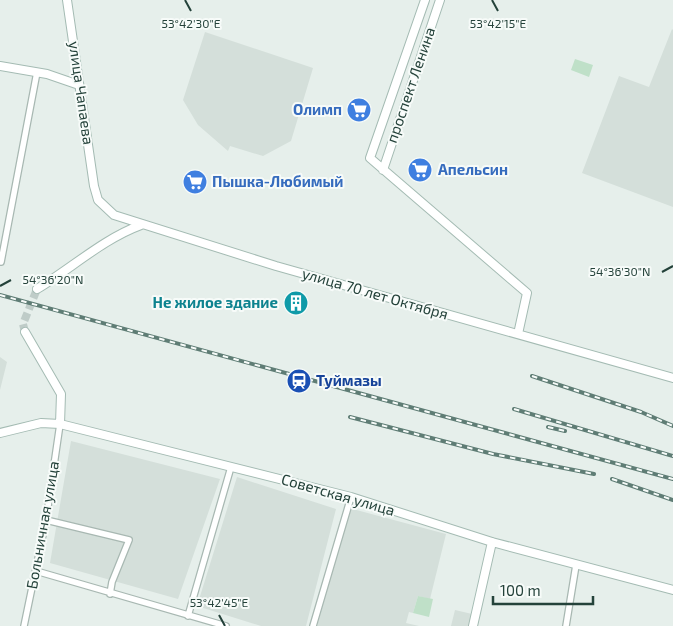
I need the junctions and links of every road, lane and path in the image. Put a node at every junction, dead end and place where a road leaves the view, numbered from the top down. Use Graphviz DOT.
graph roads {
  1 [pos="67,0"];
  2 [pos="425,0"];
  3 [pos="440,0"];
  4 [pos="0,66"];
  5 [pos="36,72"];
  6 [pos="79,85"];
  7 [pos="383,170"];
  8 [pos="94,186"];
  9 [pos="142,225"];
  10 [pos="1,262"];
  11 [pos="37,289"];
  12 [pos="25,332"];
  13 [pos="518,334"];
  14 [pos="673,378"];
  15 [pos="60,424"];
  16 [pos="0,433"];
  17 [pos="231,467"];
  18 [pos="350,497"];
  19 [pos="46,520"];
  20 [pos="492,542"];
  21 [pos="576,565"];
  22 [pos="36,571"];
  23 [pos="673,590"];
  24 [pos="110,594"];
  25 [pos="188,616"];
  26 [pos="24,626"];
  27 [pos="226,626"];
  28 [pos="313,626"];
  29 [pos="473,626"];
  30 [pos="566,626"];
  1 -- 6 [label="street, улица Чапаева"];
  2 -- 7 [label="street, проспект Ленина"];
  3 -- 7 [label="street, проспект Ленина"];
  4 -- 5 [label="street"];
  5 -- 6 [label="street"];
  5 -- 10 [label="street"];
  6 -- 8 [label="street, улица Чапаева"];
  7 -- 13 [label="street"];
  8 -- 9 [label="street, улица 70 лет Октября"];
  9 -- 11 [label="street"];
  9 -- 13 [label="street, улица 70 лет Октября"];
  12 -- 15 [label="street"];
  13 -- 14 [label="street, улица 70 лет Октября"];
  15 -- 16 [label="street, Советская улица"];
  15 -- 17 [label="street, Советская улица"];
  15 -- 19 [label="street, Больничная улица"];
  17 -- 18 [label="street, Советская улица"];
  17 -- 25 [label="street"];
  18 -- 20 [label="street, Советская улица"];
  18 -- 28 [label="street"];
  19 -- 22 [label="street, Больничная улица"];
  19 -- 24 [label="street"];
  20 -- 21 [label="street, Советская улица"];
  20 -- 29 [label="street"];
  21 -- 23 [label="street, Советская улица"];
  21 -- 30 [label="street"];
  22 -- 24 [label="street"];
  22 -- 26 [label="street, Больничная улица"];
  24 -- 25 [label="street"];
  25 -- 27 [label="street"];
}
